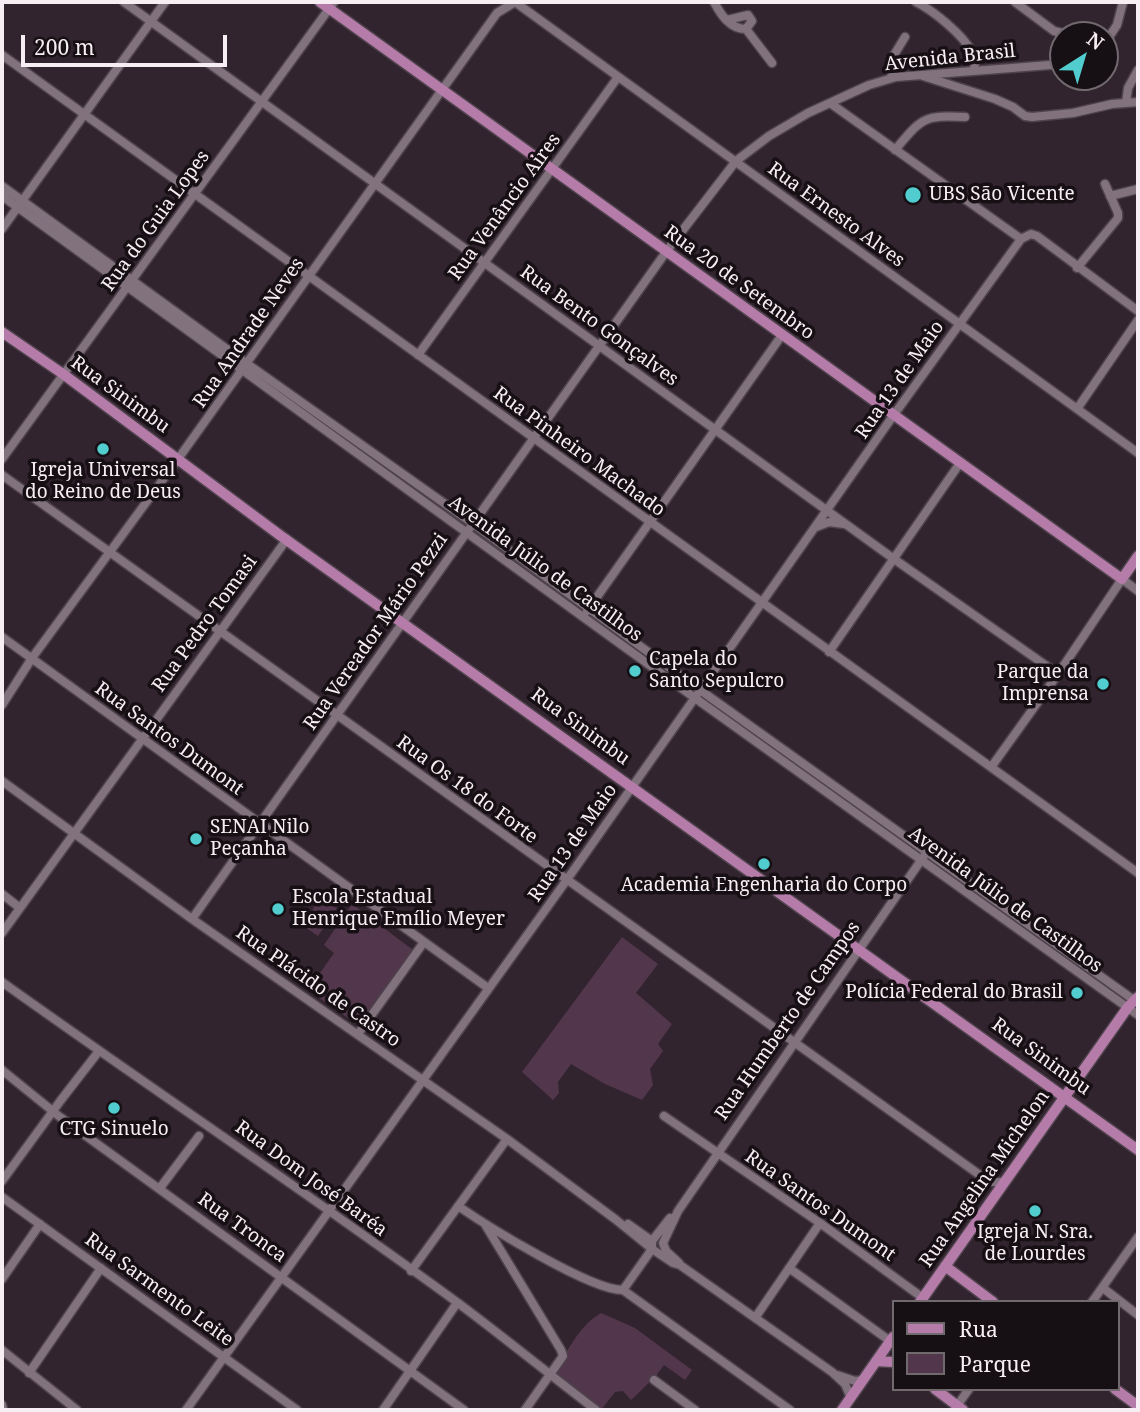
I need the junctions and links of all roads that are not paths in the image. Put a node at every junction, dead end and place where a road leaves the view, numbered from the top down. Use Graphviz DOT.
graph roads {
  1 [pos="124,2"];
  2 [pos="165,2"];
  3 [pos="320,2"];
  4 [pos="499,2"];
  5 [pos="515,2"];
  6 [pos="714,2"];
  7 [pos="916,2"];
  8 [pos="1016,2"];
  9 [pos="1123,2"];
  10 [pos="332,5"];
  11 [pos="497,13"];
  12 [pos="727,20"];
  13 [pos="1118,21"];
  14 [pos="151,22"];
  15 [pos="1049,27"];
  16 [pos="746,29"];
  17 [pos="905,37"];
  18 [pos="2,55"];
  19 [pos="772,62"];
  20 [pos="1049,65"];
  21 [pos="974,70"];
  22 [pos="1138,70"];
  23 [pos="918,75"];
  24 [pos="618,77"];
  25 [pos="891,78"];
  26 [pos="442,90"];
  27 [pos="262,102"];
  28 [pos="1138,102"];
  29 [pos="830,103"];
  30 [pos="1126,103"];
  31 [pos="85,114"];
  32 [pos="965,117"];
  33 [pos="895,150"];
  34 [pos="736,161"];
  35 [pos="552,169"];
  36 [pos="376,184"];
  37 [pos="1105,184"];
  38 [pos="2,186"];
  39 [pos="1138,189"];
  40 [pos="196,195"];
  41 [pos="2,196"];
  42 [pos="1110,196"];
  43 [pos="20,204"];
  44 [pos="2,229"];
  45 [pos="1021,239"];
  46 [pos="666,252"];
  47 [pos="97,260"];
  48 [pos="485,263"];
  49 [pos="1077,268"];
  50 [pos="308,276"];
  51 [pos="132,280"];
  52 [pos="126,288"];
  53 [pos="160,307"];
  54 [pos="1138,311"];
  55 [pos="1138,320"];
  56 [pos="959,324"];
  57 [pos="2,332"];
  58 [pos="782,335"];
  59 [pos="600,346"];
  60 [pos="418,355"];
  61 [pos="243,367"];
  62 [pos="63,374"];
  63 [pos="1077,409"];
  64 [pos="891,419"];
  65 [pos="716,430"];
  66 [pos="534,439"];
  67 [pos="1138,453"];
  68 [pos="2,459"];
  69 [pos="178,459"];
  70 [pos="960,463"];
  71 [pos="2,475"];
  72 [pos="436,503"];
  73 [pos="827,510"];
  74 [pos="472,523"];
  75 [pos="650,523"];
  76 [pos="848,525"];
  77 [pos="814,528"];
  78 [pos="467,531"];
  79 [pos="287,539"];
  80 [pos="506,548"];
  81 [pos="109,552"];
  82 [pos="500,556"];
  83 [pos="1138,556"];
  84 [pos="894,559"];
  85 [pos="532,567"];
  86 [pos="526,575"];
  87 [pos="1122,579"];
  88 [pos="557,585"];
  89 [pos="1138,591"];
  90 [pos="551,593"];
  91 [pos="761,603"];
  92 [pos="589,608"];
  93 [pos="583,616"];
  94 [pos="402,621"];
  95 [pos="219,631"];
  96 [pos="620,631"];
  97 [pos="2,638"];
  98 [pos="615,639"];
  99 [pos="644,648"];
  100 [pos="829,652"];
  101 [pos="638,656"];
  102 [pos="32,658"];
  103 [pos="670,668"];
  104 [pos="1058,674"];
  105 [pos="664,676"];
  106 [pos="697,694"];
  107 [pos="2,705"];
  108 [pos="335,715"];
  109 [pos="142,737"];
  110 [pos="992,766"];
  111 [pos="2,781"];
  112 [pos="632,786"];
  113 [pos="259,825"];
  114 [pos="74,832"];
  115 [pos="928,851"];
  116 [pos="922,860"];
  117 [pos="1138,873"];
  118 [pos="566,881"];
  119 [pos="2,894"];
  120 [pos="20,908"];
  121 [pos="192,919"];
  122 [pos="2,933"];
  123 [pos="424,942"];
  124 [pos="860,949"];
  125 [pos="2,982"];
  126 [pos="488,988"];
  127 [pos="1135,1002"];
  128 [pos="1138,1015"];
  129 [pos="358,1034"];
  130 [pos="794,1043"];
  131 [pos="99,1051"];
  132 [pos="2,1070"];
  133 [pos="422,1079"];
  134 [pos="1065,1097"];
  135 [pos="53,1111"];
  136 [pos="664,1116"];
  137 [pos="199,1136"];
  138 [pos="507,1139"];
  139 [pos="1138,1150"];
  140 [pos="717,1154"];
  141 [pos="984,1178"];
  142 [pos="2,1181"];
  143 [pos="1003,1182"];
  144 [pos="160,1188"];
  145 [pos="993,1196"];
  146 [pos="2,1197"];
  147 [pos="458,1206"];
  148 [pos="328,1211"];
  149 [pos="678,1211"];
  150 [pos="820,1223"];
  151 [pos="40,1224"];
  152 [pos="486,1226"];
  153 [pos="1138,1237"];
  154 [pos="652,1245"];
  155 [pos="680,1265"];
  156 [pos="944,1266"];
  157 [pos="102,1268"];
  158 [pos="789,1268"];
  159 [pos="411,1271"];
  160 [pos="281,1276"];
  161 [pos="2,1279"];
  162 [pos="1103,1288"];
  163 [pos="623,1290"];
  164 [pos="921,1300"];
  165 [pos="990,1300"];
  166 [pos="1094,1300"];
  167 [pos="1119,1300"];
  168 [pos="1119,1300"];
  169 [pos="457,1303"];
  170 [pos="1138,1315"];
  171 [pos="755,1318"];
  172 [pos="891,1339"];
  173 [pos="2,1350"];
  174 [pos="224,1356"];
  175 [pos="877,1361"];
  176 [pos="892,1362"];
  177 [pos="411,1370"];
  178 [pos="832,1372"];
  179 [pos="29,1373"];
  180 [pos="550,1376"];
  181 [pos="654,1380"];
  182 [pos="863,1380"];
  183 [pos="937,1391"];
  184 [pos="968,1391"];
  185 [pos="1118,1391"];
  186 [pos="851,1398"];
  187 [pos="1138,1406"];
  188 [pos="958,1409"];
  189 [pos="77,1410"];
  190 [pos="186,1410"];
  191 [pos="297,1410"];
  192 [pos="383,1410"];
  193 [pos="464,1410"];
  194 [pos="525,1410"];
  195 [pos="596,1410"];
  196 [pos="695,1410"];
  197 [pos="790,1410"];
  198 [pos="842,1410"];
  1 -- 14 [label="street, Rua Bento Gonçalves"];
  2 -- 14 [label="street"];
  3 -- 10 [label="main road, Rua 20 de Setembro"];
  4 -- 11 [label="street, Rua Andrade Neves"];
  5 -- 11 [label="street, Rua Andrade Neves"];
  5 -- 24 [label="street, Rua Ernesto Alves"];
  6 -- 12 [label="street"];
  7 -- 21 [label="street"];
  8 -- 15 [label="street"];
  9 -- 13 [label="street"];
  10 -- 26 [label="main road, Rua 20 de Setembro"];
  10 -- 27 [label="street, Rua do Guia Lopes"];
  11 -- 26 [label="street, Rua Andrade Neves"];
  12 -- 16 [label="street"];
  12 -- 16 [label="street"];
  14 -- 27 [label="street, Rua Bento Gonçalves"];
  14 -- 31 [label="street"];
  16 -- 19 [label="street"];
  17 -- 25 [label="street"];
  18 -- 31 [label="street, Rua Pinheiro Machado"];
  20 -- 21 [label="street, Avenida Brasil"];
  21 -- 23 [label="street, Avenida Brasil"];
  22 -- 30 [label="street"];
  23 -- 25 [label="street, Avenida Brasil"];
  23 -- 30 [label="street"];
  24 -- 34 [label="street, Rua Ernesto Alves"];
  24 -- 35 [label="street, Rua Venâncio Aires"];
  25 -- 29 [label="street, Avenida Brasil"];
  26 -- 35 [label="main road, Rua 20 de Setembro"];
  26 -- 36 [label="street, Rua Andrade Neves"];
  27 -- 36 [label="street, Rua Bento Gonçalves"];
  27 -- 40 [label="street, Rua do Guia Lopes"];
  28 -- 30 [label="street"];
  29 -- 33 [label="street"];
  29 -- 34 [label="street, Avenida Brasil"];
  31 -- 40 [label="street, Rua Pinheiro Machado"];
  31 -- 43 [label="street"];
  32 -- 33 [label="street"];
  33 -- 45 [label="street"];
  34 -- 46 [label="street, Rua Vereador Mário Pezzi"];
  34 -- 56 [label="street, Rua Ernesto Alves"];
  35 -- 46 [label="main road, Rua 20 de Setembro"];
  35 -- 48 [label="street, Rua Venâncio Aires"];
  36 -- 48 [label="street, Rua Bento Gonçalves"];
  36 -- 50 [label="street, Rua Andrade Neves"];
  37 -- 42 [label="street"];
  38 -- 43 [label="street, Avenida Júlio de Castilhos"];
  39 -- 42 [label="street"];
  40 -- 50 [label="street, Rua Pinheiro Machado"];
  40 -- 51 [label="street, Rua do Guia Lopes"];
  41 -- 43 [label="street, Avenida Júlio de Castilhos"];
  42 -- 49 [label="street"];
  43 -- 44 [label="street"];
  43 -- 47 [label="street, Avenida Júlio de Castilhos"];
  45 -- 49 [label="street"];
  45 -- 56 [label="street, Rua 13 de Maio"];
  46 -- 58 [label="main road, Rua 20 de Setembro"];
  46 -- 59 [label="street, Rua Vereador Mário Pezzi"];
  47 -- 51 [label="street, Avenida Júlio de Castilhos"];
  47 -- 52 [label="street, Avenida Júlio de Castilhos"];
  48 -- 59 [label="street, Rua Bento Gonçalves"];
  48 -- 60 [label="street, Rua Venâncio Aires"];
  49 -- 54 [label="street"];
  50 -- 60 [label="street, Rua Pinheiro Machado"];
  50 -- 61 [label="street, Rua Andrade Neves"];
  51 -- 52 [label="street, Rua do Guia Lopes"];
  51 -- 53 [label="street, Avenida Júlio de Castilhos"];
  52 -- 53 [label="street, Avenida Júlio de Castilhos"];
  52 -- 62 [label="street, Rua do Guia Lopes"];
  53 -- 61 [label="street, Avenida Júlio de Castilhos"];
  55 -- 63 [label="street"];
  56 -- 63 [label="street, Rua Ernesto Alves"];
  56 -- 64 [label="street, Rua 13 de Maio"];
  57 -- 62 [label="main road, Rua Sinimbu"];
  58 -- 64 [label="main road, Rua 20 de Setembro"];
  58 -- 65 [label="street"];
  59 -- 65 [label="street, Rua Bento Gonçalves"];
  59 -- 66 [label="street, Rua Vereador Mário Pezzi"];
  60 -- 66 [label="street, Rua Pinheiro Machado"];
  61 -- 69 [label="street, Rua Andrade Neves"];
  61 -- 72 [label="street, Avenida Júlio de Castilhos"];
  62 -- 68 [label="street, Rua do Guia Lopes"];
  62 -- 69 [label="main road, Rua Sinimbu"];
  63 -- 67 [label="street, Rua Ernesto Alves"];
  64 -- 70 [label="main road, Rua 20 de Setembro"];
  64 -- 73 [label="street, Rua 13 de Maio"];
  65 -- 73 [label="street, Rua Bento Gonçalves"];
  65 -- 75 [label="street"];
  66 -- 74 [label="street, Rua Vereador Mário Pezzi"];
  66 -- 75 [label="street, Rua Pinheiro Machado"];
  69 -- 79 [label="main road, Rua Sinimbu"];
  69 -- 81 [label="street, Rua Andrade Neves"];
  70 -- 84 [label="street"];
  70 -- 87 [label="main road, Rua 20 de Setembro"];
  71 -- 81 [label="street, Rua Os 18 do Forte"];
  72 -- 74 [label="street, Avenida Júlio de Castilhos"];
  72 -- 78 [label="street, Avenida Júlio de Castilhos"];
  73 -- 76 [label="street, Rua Bento Gonçalves"];
  73 -- 77 [label="street, Rua 13 de Maio"];
  74 -- 78 [label="street, Rua Vereador Mário Pezzi"];
  74 -- 80 [label="street, Avenida Júlio de Castilhos"];
  75 -- 91 [label="street, Rua Pinheiro Machado"];
  75 -- 92 [label="street"];
  76 -- 77 [label="street"];
  76 -- 84 [label="street, Rua Bento Gonçalves"];
  77 -- 91 [label="street, Rua 13 de Maio"];
  78 -- 82 [label="street, Avenida Júlio de Castilhos"];
  78 -- 94 [label="street, Rua Vereador Mário Pezzi"];
  79 -- 94 [label="main road, Rua Sinimbu"];
  79 -- 95 [label="street, Rua Pedro Tomasi"];
  80 -- 82 [label="street"];
  80 -- 85 [label="street, Avenida Júlio de Castilhos"];
  81 -- 95 [label="street, Rua Os 18 do Forte"];
  81 -- 102 [label="street, Rua Andrade Neves"];
  82 -- 86 [label="street, Avenida Júlio de Castilhos"];
  83 -- 87 [label="main road"];
  84 -- 100 [label="street"];
  84 -- 104 [label="street, Rua Bento Gonçalves"];
  85 -- 86 [label="street"];
  85 -- 88 [label="street, Avenida Júlio de Castilhos"];
  86 -- 90 [label="street, Avenida Júlio de Castilhos"];
  87 -- 89 [label="street, Rua 20 de Setembro"];
  87 -- 104 [label="street"];
  88 -- 90 [label="street"];
  88 -- 92 [label="street, Avenida Júlio de Castilhos"];
  90 -- 93 [label="street, Avenida Júlio de Castilhos"];
  91 -- 100 [label="street, Rua Pinheiro Machado"];
  91 -- 106 [label="street, Rua 13 de Maio"];
  92 -- 93 [label="street"];
  92 -- 96 [label="street, Avenida Júlio de Castilhos"];
  93 -- 98 [label="street, Avenida Júlio de Castilhos"];
  94 -- 108 [label="street, Rua Vereador Mário Pezzi"];
  94 -- 112 [label="main road, Rua Sinimbu"];
  95 -- 108 [label="street, Rua Os 18 do Forte"];
  95 -- 109 [label="street, Rua Pedro Tomasi"];
  96 -- 98 [label="street"];
  96 -- 99 [label="street, Avenida Júlio de Castilhos"];
  97 -- 102 [label="street, Rua Santos Dumont"];
  98 -- 101 [label="street, Avenida Júlio de Castilhos"];
  99 -- 101 [label="street"];
  99 -- 103 [label="street, Avenida Júlio de Castilhos"];
  100 -- 110 [label="street, Rua Pinheiro Machado"];
  101 -- 105 [label="street, Avenida Júlio de Castilhos"];
  102 -- 107 [label="street, Rua Andrade Neves"];
  102 -- 109 [label="street, Rua Santos Dumont"];
  103 -- 105 [label="street"];
  103 -- 106 [label="street, Avenida Júlio de Castilhos"];
  104 -- 110 [label="street"];
  105 -- 106 [label="street, Avenida Júlio de Castilhos"];
  106 -- 112 [label="street, Rua 13 de Maio"];
  106 -- 115 [label="street, Avenida Júlio de Castilhos"];
  106 -- 116 [label="street, Avenida Júlio de Castilhos"];
  108 -- 113 [label="street, Rua Vereador Mário Pezzi"];
  108 -- 118 [label="street, Rua Os 18 do Forte"];
  109 -- 113 [label="street, Rua Santos Dumont"];
  109 -- 114 [label="street, Rua Pedro Tomasi"];
  110 -- 117 [label="street, Rua Pinheiro Machado"];
  111 -- 114 [label="street, Rua Plácido de Castro"];
  112 -- 118 [label="street, Rua 13 de Maio"];
  112 -- 124 [label="main road, Rua Sinimbu"];
  113 -- 121 [label="street, Rua Vereador Mário Pezzi"];
  113 -- 123 [label="street, Rua Santos Dumont"];
  114 -- 120 [label="street, Rua Pedro Tomasi"];
  114 -- 121 [label="street, Rua Plácido de Castro"];
  115 -- 116 [label="street, Rua Humberto de Campos"];
  115 -- 127 [label="street, Avenida Júlio de Castilhos"];
  116 -- 124 [label="street, Rua Humberto de Campos"];
  116 -- 127 [label="street, Avenida Júlio de Castilhos"];
  118 -- 126 [label="street, Rua 13 de Maio"];
  118 -- 130 [label="street, Rua Os 18 do Forte"];
  119 -- 120 [label="street"];
  120 -- 122 [label="street, Rua Pedro Tomasi"];
  121 -- 129 [label="street, Rua Plácido de Castro"];
  123 -- 126 [label="street, Rua Santos Dumont"];
  123 -- 129 [label="street"];
  124 -- 130 [label="street, Rua Humberto de Campos"];
  124 -- 134 [label="main road, Rua Sinimbu"];
  125 -- 131 [label="street, Rua Dom José Baréa"];
  126 -- 133 [label="street, Rua 13 de Maio"];
  127 -- 128 [label="street, Avenida Júlio de Castilhos"];
  127 -- 134 [label="main road, Rua Angelina Michelon"];
  129 -- 133 [label="street, Rua Plácido de Castro"];
  130 -- 140 [label="street, Rua Humberto de Campos"];
  130 -- 141 [label="street, Rua Os 18 do Forte"];
  131 -- 135 [label="street"];
  131 -- 148 [label="street, Rua Dom José Baréa"];
  132 -- 135 [label="street, Rua Tronca"];
  133 -- 138 [label="street, Rua Plácido de Castro"];
  133 -- 148 [label="street, Rua 13 de Maio"];
  134 -- 139 [label="main road, Rua Sinimbu"];
  134 -- 143 [label="main road, Rua Angelina Michelon"];
  135 -- 142 [label="street"];
  135 -- 144 [label="street, Rua Tronca"];
  136 -- 140 [label="street, Rua Santos Dumont"];
  137 -- 144 [label="street"];
  138 -- 147 [label="street"];
  138 -- 154 [label="street, Rua Plácido de Castro"];
  140 -- 149 [label="street, Rua Humberto de Campos"];
  140 -- 150 [label="street, Rua Santos Dumont"];
  141 -- 143 [label="street, Rua Os 18 do Forte"];
  141 -- 145 [label="street, Rua Os 18 do Forte"];
  143 -- 145 [label="main road, Rua Angelina Michelon"];
  144 -- 160 [label="street, Rua Tronca"];
  145 -- 156 [label="main road, Rua Angelina Michelon"];
  146 -- 151 [label="street, Rua Sarmento Leite"];
  147 -- 152 [label="street"];
  147 -- 159 [label="street"];
  148 -- 159 [label="street, Rua Dom José Baréa"];
  148 -- 160 [label="street, Rua 13 de Maio"];
  149 -- 154 [label="street, Rua Humberto de Campos"];
  149 -- 155 [label="street, Rua Humberto de Campos"];
  150 -- 158 [label="street"];
  150 -- 164 [label="street, Rua Santos Dumont"];
  151 -- 157 [label="street, Rua Sarmento Leite"];
  151 -- 161 [label="street"];
  152 -- 163 [label="street"];
  152 -- 180 [label="street"];
  153 -- 162 [label="street"];
  154 -- 155 [label="street, Rua Plácido de Castro"];
  154 -- 163 [label="street, Rua Humberto de Campos"];
  155 -- 171 [label="street, Rua Plácido de Castro"];
  156 -- 164 [label="main road, Rua Angelina Michelon"];
  156 -- 165 [label="main road"];
  157 -- 174 [label="street, Rua Sarmento Leite"];
  157 -- 179 [label="street"];
  158 -- 171 [label="street"];
  158 -- 172 [label="street"];
  159 -- 169 [label="street, Rua Dom José Baréa"];
  160 -- 174 [label="street, Rua 13 de Maio"];
  160 -- 177 [label="street, Rua Tronca"];
  162 -- 166 [label="street"];
  162 -- 168 [label="street"];
  163 -- 197 [label="street"];
  167 -- 170 [label="street"];
  169 -- 177 [label="street"];
  169 -- 180 [label="street, Rua Dom José Baréa"];
  171 -- 178 [label="street, Rua Plácido de Castro"];
  172 -- 175 [label="main road"];
  173 -- 179 [label="street"];
  174 -- 190 [label="street, Rua 13 de Maio"];
  174 -- 191 [label="street, Rua Sarmento Leite"];
  175 -- 176 [label="main road"];
  175 -- 182 [label="main road"];
  177 -- 192 [label="street"];
  177 -- 193 [label="street, Rua Tronca"];
  178 -- 182 [label="street, Rua Plácido de Castro"];
  178 -- 186 [label="street, Rua Plácido de Castro"];
  179 -- 189 [label="street"];
  180 -- 194 [label="street"];
  180 -- 195 [label="street, Rua Dom José Baréa"];
  181 -- 196 [label="street"];
  182 -- 186 [label="main road"];
  183 -- 188 [label="main road"];
  184 -- 188 [label="street"];
  185 -- 187 [label="main road"];
  186 -- 198 [label="main road"];
}
